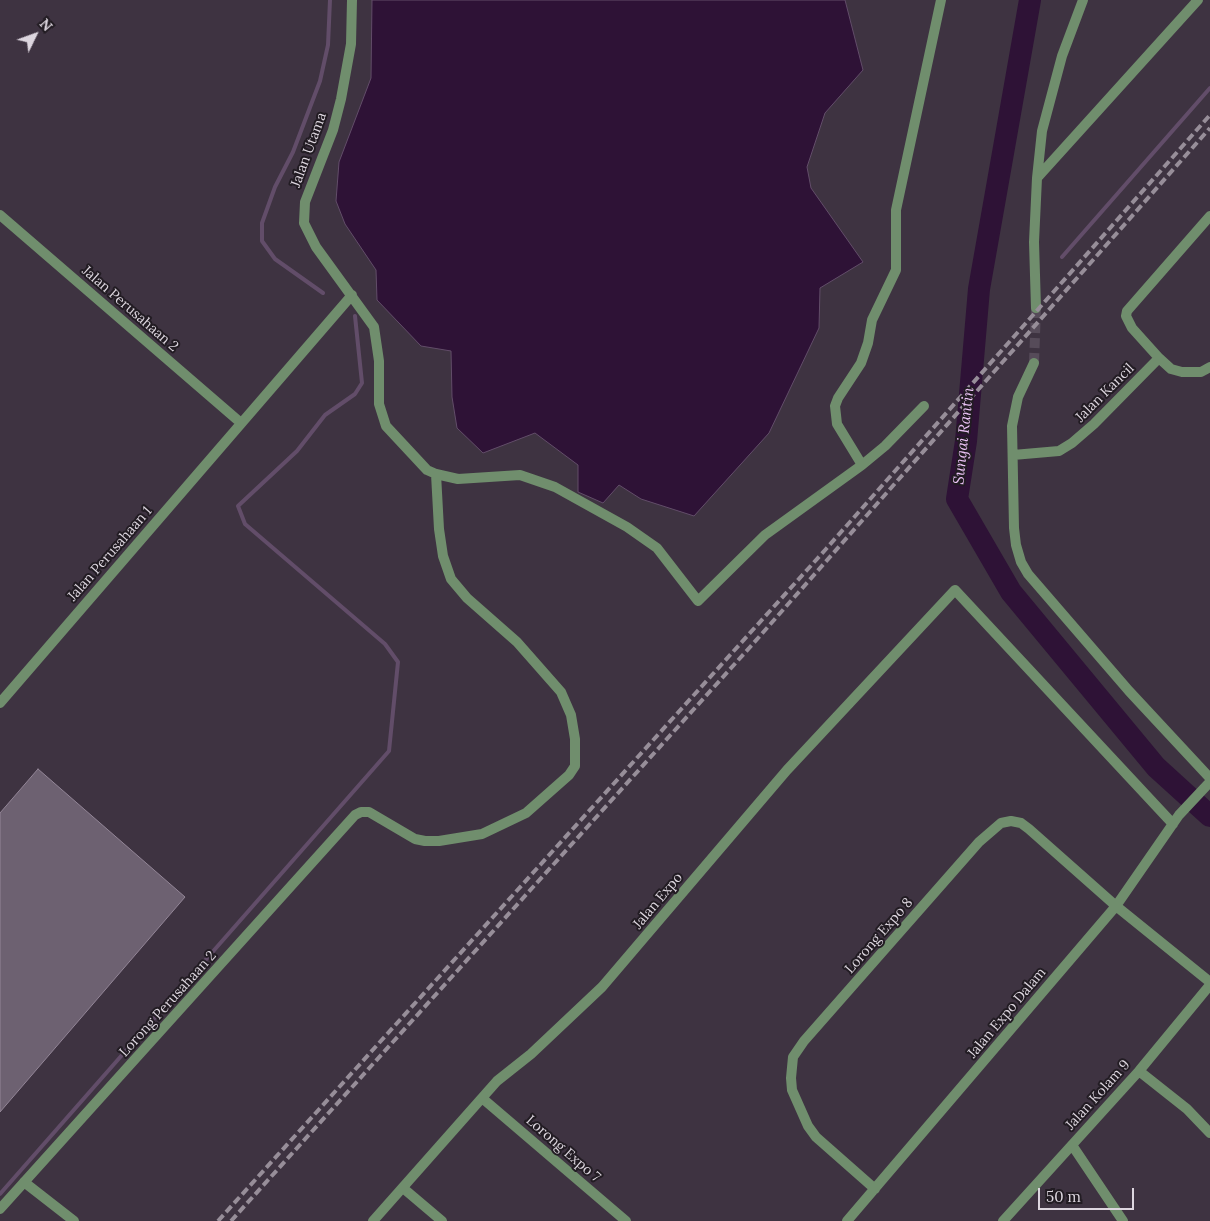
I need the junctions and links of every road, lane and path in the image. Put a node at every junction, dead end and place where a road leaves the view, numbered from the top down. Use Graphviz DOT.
graph roads {
  1 [pos="352,0"];
  2 [pos="941,0"];
  3 [pos="1082,0"];
  4 [pos="1198,0"];
  5 [pos="1037,178"];
  6 [pos="0,215"];
  7 [pos="1210,216"];
  8 [pos="352,296"];
  9 [pos="1036,308"];
  10 [pos="1159,358"];
  11 [pos="1034,363"];
  12 [pos="1210,367"];
  13 [pos="924,406"];
  14 [pos="241,423"];
  15 [pos="1013,455"];
  16 [pos="862,465"];
  17 [pos="436,474"];
  18 [pos="0,702"];
  19 [pos="1210,778"];
  20 [pos="1206,786"];
  21 [pos="1176,820"];
  22 [pos="1116,906"];
  23 [pos="1210,983"];
  24 [pos="1139,1071"];
  25 [pos="482,1098"];
  26 [pos="1210,1133"];
  27 [pos="1072,1145"];
  28 [pos="24,1182"];
  29 [pos="403,1188"];
  30 [pos="875,1189"];
  31 [pos="0,1209"];
  32 [pos="74,1221"];
  33 [pos="373,1221"];
  34 [pos="442,1221"];
  35 [pos="626,1221"];
  36 [pos="846,1221"];
  37 [pos="1002,1221"];
  38 [pos="1123,1221"];
  1 -- 8 [label="street, Jalan Utama"];
  2 -- 16 [label="street"];
  3 -- 5 [label="street"];
  4 -- 5 [label="street"];
  5 -- 9 [label="street"];
  6 -- 14 [label="street, Jalan Perusahaan 2"];
  7 -- 10 [label="street"];
  8 -- 14 [label="street, Jalan Perusahaan 1"];
  8 -- 17 [label="street, Jalan Utama"];
  10 -- 12 [label="street"];
  10 -- 15 [label="street, Jalan Kancil"];
  11 -- 15 [label="street"];
  13 -- 16 [label="street"];
  14 -- 18 [label="street, Jalan Perusahaan 1"];
  15 -- 19 [label="street"];
  16 -- 17 [label="street"];
  17 -- 28 [label="street, Lorong Perusahaan 2"];
  20 -- 21 [label="street, Jalan Expo Dalam"];
  21 -- 22 [label="street, Jalan Expo Dalam"];
  21 -- 25 [label="street, Jalan Expo"];
  22 -- 23 [label="street, Lorong Expo 8"];
  22 -- 30 [label="street, Jalan Expo Dalam"];
  22 -- 30 [label="street, Lorong Expo 8"];
  23 -- 24 [label="street, Jalan Kolam 9"];
  24 -- 26 [label="street"];
  24 -- 27 [label="street, Jalan Kolam 9"];
  25 -- 29 [label="street, Jalan Expo"];
  25 -- 35 [label="street, Lorong Expo 7"];
  27 -- 37 [label="street, Jalan Kolam 9"];
  27 -- 38 [label="street"];
  28 -- 31 [label="street, Lorong Perusahaan 2"];
  28 -- 32 [label="street"];
  29 -- 33 [label="street, Jalan Expo"];
  29 -- 34 [label="street"];
  30 -- 36 [label="street, Jalan Expo Dalam"];
}
